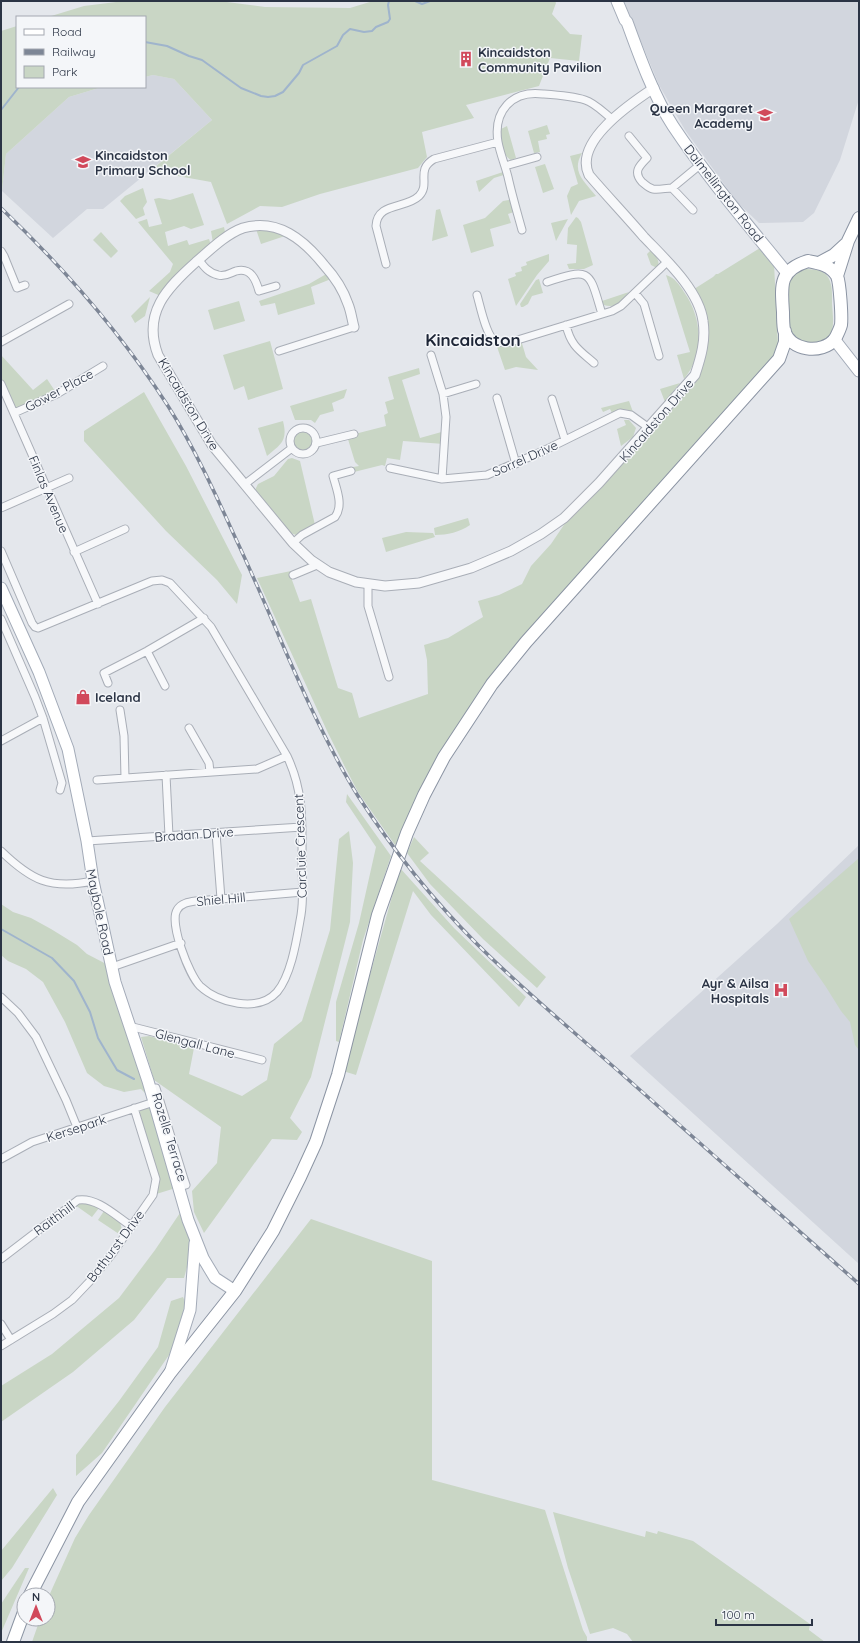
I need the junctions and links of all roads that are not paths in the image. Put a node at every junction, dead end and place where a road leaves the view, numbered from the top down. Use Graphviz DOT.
graph roads {
  1 [pos="617,1"];
  2 [pos="654,88"];
  3 [pos="612,120"];
  4 [pos="629,136"];
  5 [pos="498,142"];
  6 [pos="537,157"];
  7 [pos="701,164"];
  8 [pos="505,166"];
  9 [pos="672,188"];
  10 [pos="693,210"];
  11 [pos="859,218"];
  12 [pos="522,230"];
  13 [pos="848,242"];
  14 [pos="1,251"];
  15 [pos="199,260"];
  16 [pos="668,262"];
  17 [pos="819,263"];
  18 [pos="386,264"];
  19 [pos="787,273"];
  20 [pos="836,276"];
  21 [pos="546,282"];
  22 [pos="25,285"];
  23 [pos="276,286"];
  24 [pos="635,293"];
  25 [pos="477,294"];
  26 [pos="69,304"];
  27 [pos="602,314"];
  28 [pos="566,325"];
  29 [pos="354,327"];
  30 [pos="785,331"];
  31 [pos="834,339"];
  32 [pos="1,342"];
  33 [pos="806,348"];
  34 [pos="279,351"];
  35 [pos="431,355"];
  36 [pos="659,356"];
  37 [pos="779,358"];
  38 [pos="594,363"];
  39 [pos="103,366"];
  40 [pos="859,371"];
  41 [pos="1,384"];
  42 [pos="476,384"];
  43 [pos="443,394"];
  44 [pos="497,398"];
  45 [pos="552,399"];
  46 [pos="4,400"];
  47 [pos="14,413"];
  48 [pos="649,428"];
  49 [pos="354,434"];
  50 [pos="565,440"];
  51 [pos="317,443"];
  52 [pos="292,448"];
  53 [pos="516,464"];
  54 [pos="390,468"];
  55 [pos="351,471"];
  56 [pos="69,478"];
  57 [pos="442,478"];
  58 [pos="245,484"];
  59 [pos="47,487"];
  60 [pos="1,508"];
  61 [pos="125,529"];
  62 [pos="293,543"];
  63 [pos="1,551"];
  64 [pos="74,552"];
  65 [pos="317,565"];
  66 [pos="293,575"];
  67 [pos="368,584"];
  68 [pos="1,588"];
  69 [pos="98,604"];
  70 [pos="204,618"];
  71 [pos="1,619"];
  72 [pos="147,651"];
  73 [pos="389,677"];
  74 [pos="108,684"];
  75 [pos="165,686"];
  76 [pos="120,710"];
  77 [pos="43,718"];
  78 [pos="189,728"];
  79 [pos="1,741"];
  80 [pos="287,756"];
  81 [pos="210,772"];
  82 [pos="166,775"];
  83 [pos="125,778"];
  84 [pos="97,780"];
  85 [pos="60,790"];
  86 [pos="302,827"];
  87 [pos="216,832"];
  88 [pos="169,836"];
  89 [pos="87,841"];
  90 [pos="1,851"];
  91 [pos="93,882"];
  92 [pos="303,892"];
  93 [pos="221,899"];
  94 [pos="180,943"];
  95 [pos="112,967"];
  96 [pos="1,996"];
  97 [pos="129,1026"];
  98 [pos="262,1060"];
  99 [pos="150,1089"];
  100 [pos="154,1102"];
  101 [pos="134,1108"];
  102 [pos="77,1127"];
  103 [pos="1,1159"];
  104 [pos="179,1187"];
  105 [pos="131,1226"];
  106 [pos="195,1238"];
  107 [pos="1,1259"];
  108 [pos="235,1291"];
  109 [pos="1,1324"];
  110 [pos="11,1340"];
  111 [pos="1,1346"];
  112 [pos="170,1372"];
  113 [pos="34,1587"];
  114 [pos="18,1627"];
  115 [pos="13,1642"];
  1 -- 2 [label="main road, Dalmellington Road"];
  2 -- 3 [label="street, Kincaidston Drive"];
  2 -- 7 [label="main road, Dalmellington Road"];
  3 -- 5 [label="street"];
  3 -- 16 [label="street, Kincaidston Drive"];
  4 -- 9 [label="street"];
  5 -- 8 [label="street"];
  5 -- 18 [label="street"];
  6 -- 8 [label="street"];
  7 -- 9 [label="street"];
  7 -- 19 [label="main road, Dalmellington Road"];
  8 -- 12 [label="street"];
  9 -- 10 [label="street"];
  11 -- 13 [label="highway"];
  13 -- 17 [label="highway"];
  13 -- 20 [label="highway"];
  14 -- 22 [label="street"];
  15 -- 23 [label="street"];
  15 -- 29 [label="street, Kincaidston Drive"];
  15 -- 58 [label="street, Kincaidston Drive"];
  16 -- 24 [label="street"];
  16 -- 48 [label="street, Kincaidston Drive"];
  17 -- 19 [label="highway"];
  17 -- 20 [label="highway"];
  19 -- 30 [label="highway"];
  20 -- 31 [label="highway"];
  21 -- 27 [label="street"];
  24 -- 27 [label="street"];
  24 -- 36 [label="street"];
  25 -- 28 [label="street"];
  26 -- 32 [label="street"];
  27 -- 28 [label="street"];
  28 -- 38 [label="street"];
  29 -- 34 [label="street, Kincaidston Drive"];
  30 -- 33 [label="highway"];
  30 -- 37 [label="highway"];
  31 -- 33 [label="highway"];
  31 -- 40 [label="main road"];
  33 -- 37 [label="highway"];
  35 -- 43 [label="street"];
  37 -- 108 [label="highway"];
  39 -- 47 [label="street, Gower Place"];
  41 -- 46 [label="street, Finlas Avenue"];
  42 -- 43 [label="street"];
  43 -- 57 [label="street"];
  44 -- 53 [label="street"];
  45 -- 50 [label="street, Sorrel Drive"];
  46 -- 47 [label="street, Finlas Avenue"];
  47 -- 59 [label="street, Finlas Avenue"];
  48 -- 50 [label="street, Sorrel Drive"];
  48 -- 67 [label="street, Kincaidston Drive"];
  49 -- 51 [label="street"];
  50 -- 53 [label="street, Sorrel Drive"];
  51 -- 52 [label="street"];
  51 -- 52 [label="street"];
  52 -- 58 [label="street"];
  53 -- 57 [label="street, Sorrel Drive"];
  54 -- 57 [label="street, Sorrel Drive"];
  55 -- 62 [label="street"];
  56 -- 59 [label="street"];
  58 -- 62 [label="street, Kincaidston Drive"];
  59 -- 60 [label="street"];
  59 -- 64 [label="street, Finlas Avenue"];
  61 -- 64 [label="street"];
  62 -- 65 [label="street, Kincaidston Drive"];
  63 -- 69 [label="street, Carcluie Crescent"];
  64 -- 69 [label="street, Finlas Avenue"];
  65 -- 66 [label="street"];
  65 -- 67 [label="street, Kincaidston Drive"];
  67 -- 73 [label="street"];
  68 -- 89 [label="main road, Maybole Road"];
  69 -- 70 [label="street, Carcluie Crescent"];
  70 -- 72 [label="street"];
  70 -- 80 [label="street, Carcluie Crescent"];
  71 -- 77 [label="street"];
  72 -- 74 [label="street"];
  72 -- 75 [label="street"];
  76 -- 83 [label="street"];
  77 -- 79 [label="street"];
  77 -- 85 [label="street"];
  78 -- 81 [label="street"];
  80 -- 81 [label="street"];
  80 -- 86 [label="street, Carcluie Crescent"];
  81 -- 82 [label="street"];
  82 -- 83 [label="street"];
  82 -- 88 [label="street"];
  83 -- 84 [label="street"];
  86 -- 87 [label="street, Bradan Drive"];
  86 -- 92 [label="street, Carcluie Crescent"];
  87 -- 88 [label="street, Bradan Drive"];
  87 -- 93 [label="street"];
  88 -- 89 [label="street, Bradan Drive"];
  89 -- 91 [label="main road, Maybole Road"];
  90 -- 91 [label="street"];
  91 -- 95 [label="main road, Maybole Road"];
  92 -- 93 [label="street, Shiel Hill"];
  92 -- 94 [label="street, Carcluie Crescent"];
  93 -- 94 [label="street, Shiel Hill"];
  94 -- 95 [label="street"];
  95 -- 97 [label="main road, Maybole Road"];
  96 -- 102 [label="street"];
  97 -- 98 [label="street, Glengall Lane"];
  97 -- 99 [label="main road, Maybole Road"];
  99 -- 100 [label="main road, Maybole Road"];
  99 -- 104 [label="street, Rozelle Terrace"];
  100 -- 101 [label="street, Kersepark"];
  100 -- 104 [label="main road, Maybole Road"];
  101 -- 102 [label="street, Kersepark"];
  101 -- 105 [label="street, Bathurst Drive"];
  102 -- 103 [label="street, Kersepark"];
  104 -- 106 [label="main road, Maybole Road"];
  105 -- 107 [label="street, Raithhill"];
  105 -- 110 [label="street, Bathurst Drive"];
  106 -- 108 [label="main road, Maybole Road"];
  106 -- 112 [label="main road, Maybole Road"];
  108 -- 112 [label="highway"];
  109 -- 110 [label="street"];
  110 -- 111 [label="street, Bathurst Drive"];
  112 -- 113 [label="highway"];
  114 -- 115 [label="highway"];
}
